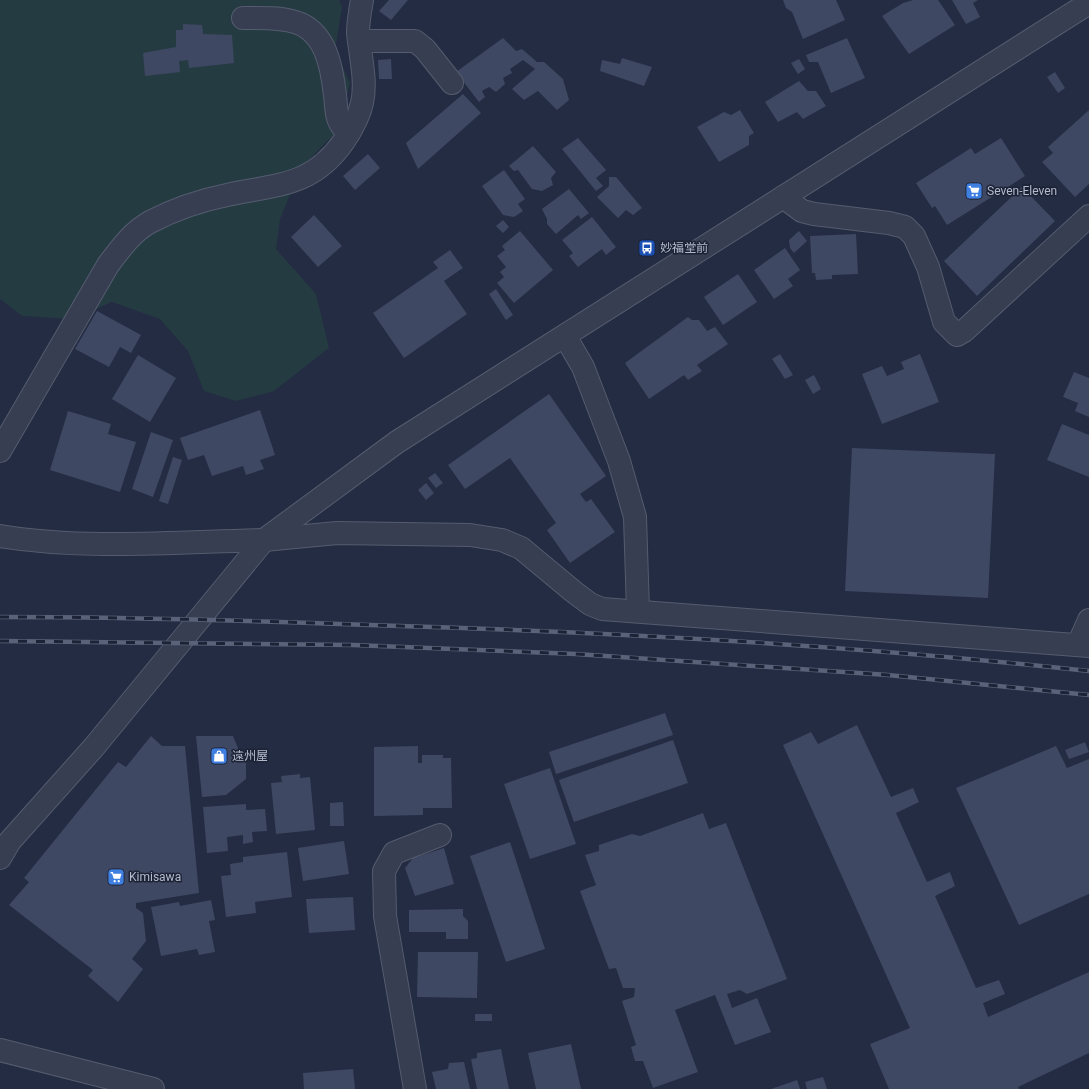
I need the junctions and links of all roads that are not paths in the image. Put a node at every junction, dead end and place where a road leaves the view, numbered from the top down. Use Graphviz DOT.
graph roads {
  1 [pos="362,0"];
  2 [pos="1089,3"];
  3 [pos="243,18"];
  4 [pos="359,41"];
  5 [pos="452,83"];
  6 [pos="349,134"];
  7 [pos="783,197"];
  8 [pos="1089,216"];
  9 [pos="565,336"];
  10 [pos="0,451"];
  11 [pos="0,536"];
  12 [pos="264,540"];
  13 [pos="638,611"];
  14 [pos="1089,620"];
  15 [pos="1083,646"];
  16 [pos="440,835"];
  17 [pos="0,858"];
  18 [pos="0,1050"];
  19 [pos="153,1089"];
  20 [pos="415,1089"];
  1 -- 4 [label="street"];
  2 -- 7 [label="street"];
  3 -- 6 [label="street"];
  4 -- 5 [label="street"];
  4 -- 6 [label="street"];
  6 -- 10 [label="street"];
  7 -- 8 [label="street"];
  7 -- 9 [label="street"];
  9 -- 12 [label="street"];
  9 -- 13 [label="street"];
  11 -- 12 [label="street"];
  12 -- 13 [label="street"];
  12 -- 17 [label="street"];
  13 -- 15 [label="street"];
  14 -- 15 [label="street"];
  16 -- 20 [label="street"];
  18 -- 19 [label="street"];
}
